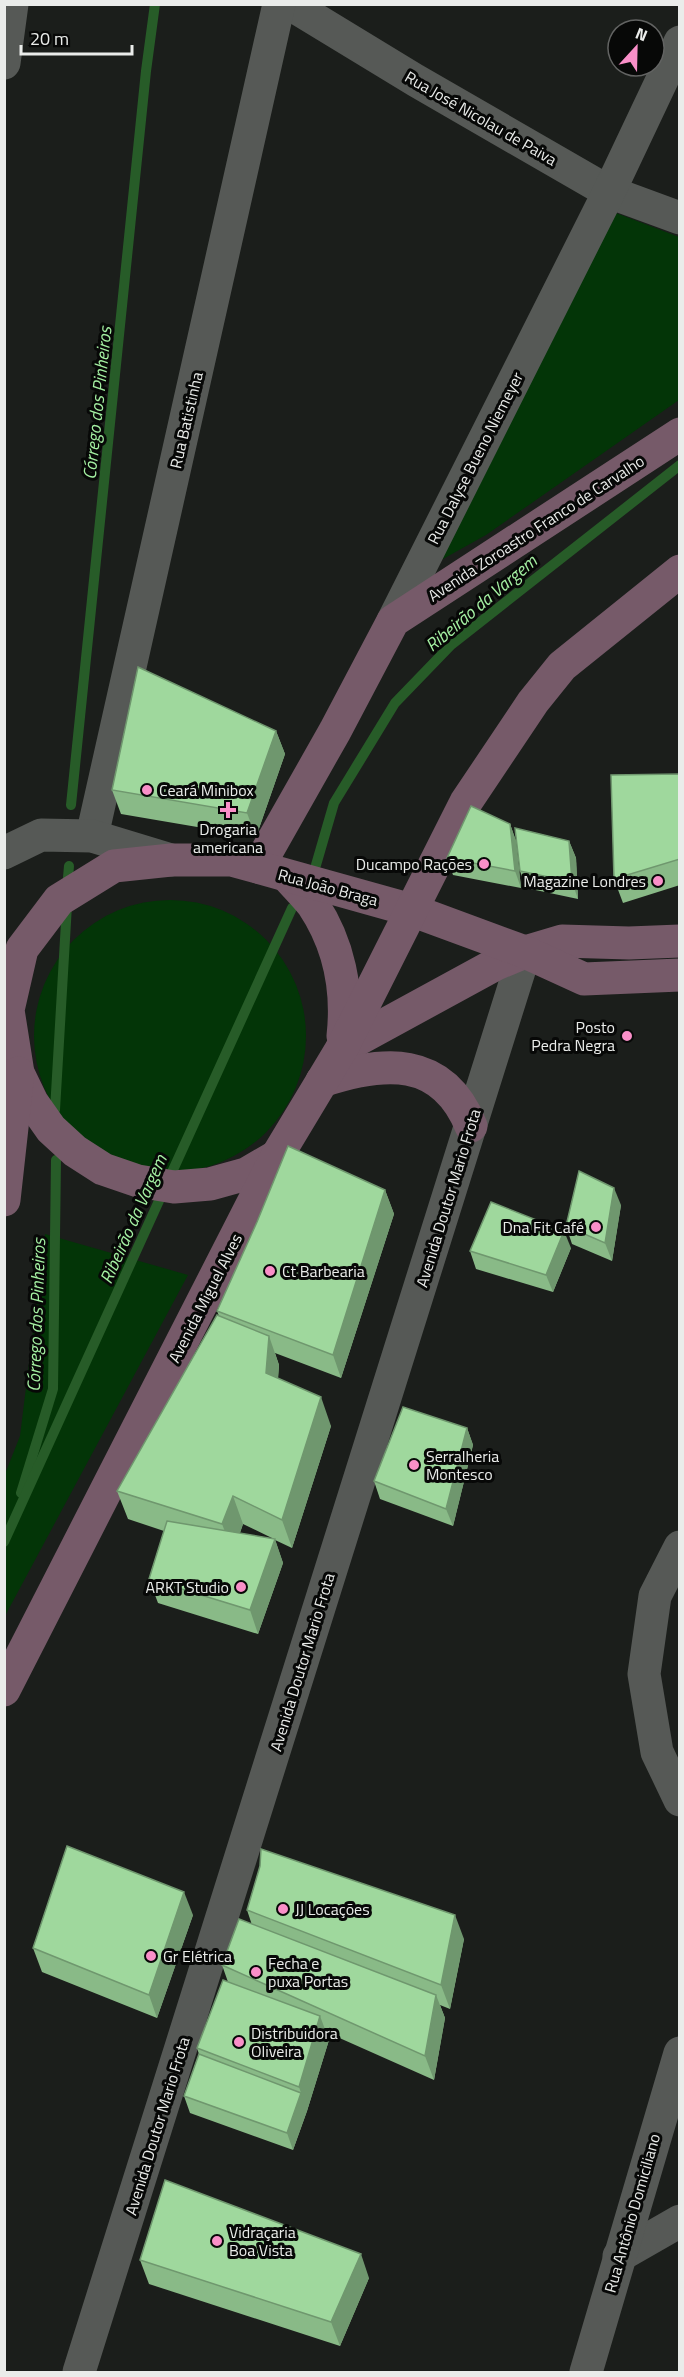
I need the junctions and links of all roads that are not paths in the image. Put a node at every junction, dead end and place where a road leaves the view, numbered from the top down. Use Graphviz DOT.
graph roads {
  1 [pos="12,4"];
  2 [pos="279,4"];
  3 [pos="290,4"];
  4 [pos="680,42"];
  5 [pos="4,63"];
  6 [pos="609,192"];
  7 [pos="680,218"];
  8 [pos="680,434"];
  9 [pos="680,571"];
  10 [pos="393,621"];
  11 [pos="92,836"];
  12 [pos="4,853"];
  13 [pos="171,860"];
  14 [pos="259,868"];
  15 [pos="411,910"];
  16 [pos="680,941"];
  17 [pos="525,952"];
  18 [pos="680,975"];
  19 [pos="6,996"];
  20 [pos="342,1047"];
  21 [pos="18,1073"];
  22 [pos="322,1081"];
  23 [pos="471,1126"];
  24 [pos="278,1156"];
  25 [pos="4,1200"];
  26 [pos="680,1547"];
  27 [pos="4,1690"];
  28 [pos="680,1800"];
  29 [pos="680,2053"];
  30 [pos="680,2221"];
  31 [pos="619,2256"];
  32 [pos="79,2373"];
  33 [pos="586,2373"];
  1 -- 5 [label="street"];
  2 -- 11 [label="street, Rua Batistinha"];
  3 -- 6 [label="street, Rua José Nicolau de Paiva"];
  4 -- 6 [label="street, Rua Dalyse Bueno Niemeyer"];
  6 -- 7 [label="street, Rua José Nicolau de Paiva"];
  6 -- 10 [label="street, Rua Dalyse Bueno Niemeyer"];
  8 -- 10 [label="main road, Avenida Zoroastro Franco de Carvalho"];
  9 -- 15 [label="main road"];
  10 -- 14 [label="main road, Rua Dalyse Bueno Niemeyer"];
  11 -- 12 [label="street"];
  11 -- 13 [label="street"];
  13 -- 14 [label="main road, Rua João Braga"];
  13 -- 19 [label="main road, Rua João Braga"];
  14 -- 15 [label="main road, Rua João Braga"];
  14 -- 20 [label="main road"];
  15 -- 17 [label="main road, Rua João Braga"];
  15 -- 20 [label="main road, Avenida Miguel Alves"];
  16 -- 17 [label="main road"];
  17 -- 18 [label="main road, Rua João Braga"];
  17 -- 20 [label="main road"];
  17 -- 23 [label="street, Avenida Doutor Mario Frota"];
  19 -- 21 [label="main road, Rua João Braga"];
  20 -- 22 [label="main road, Avenida Miguel Alves"];
  21 -- 24 [label="main road, Rua João Braga"];
  21 -- 25 [label="main road"];
  22 -- 23 [label="main road"];
  22 -- 24 [label="main road, Avenida Miguel Alves"];
  23 -- 32 [label="street, Avenida Doutor Mario Frota"];
  24 -- 27 [label="main road, Avenida Miguel Alves"];
  26 -- 28 [label="street"];
  29 -- 31 [label="street, Rua Antônio Domiciliano"];
  30 -- 31 [label="street"];
  31 -- 33 [label="street, Rua Antônio Domiciliano"];
}
